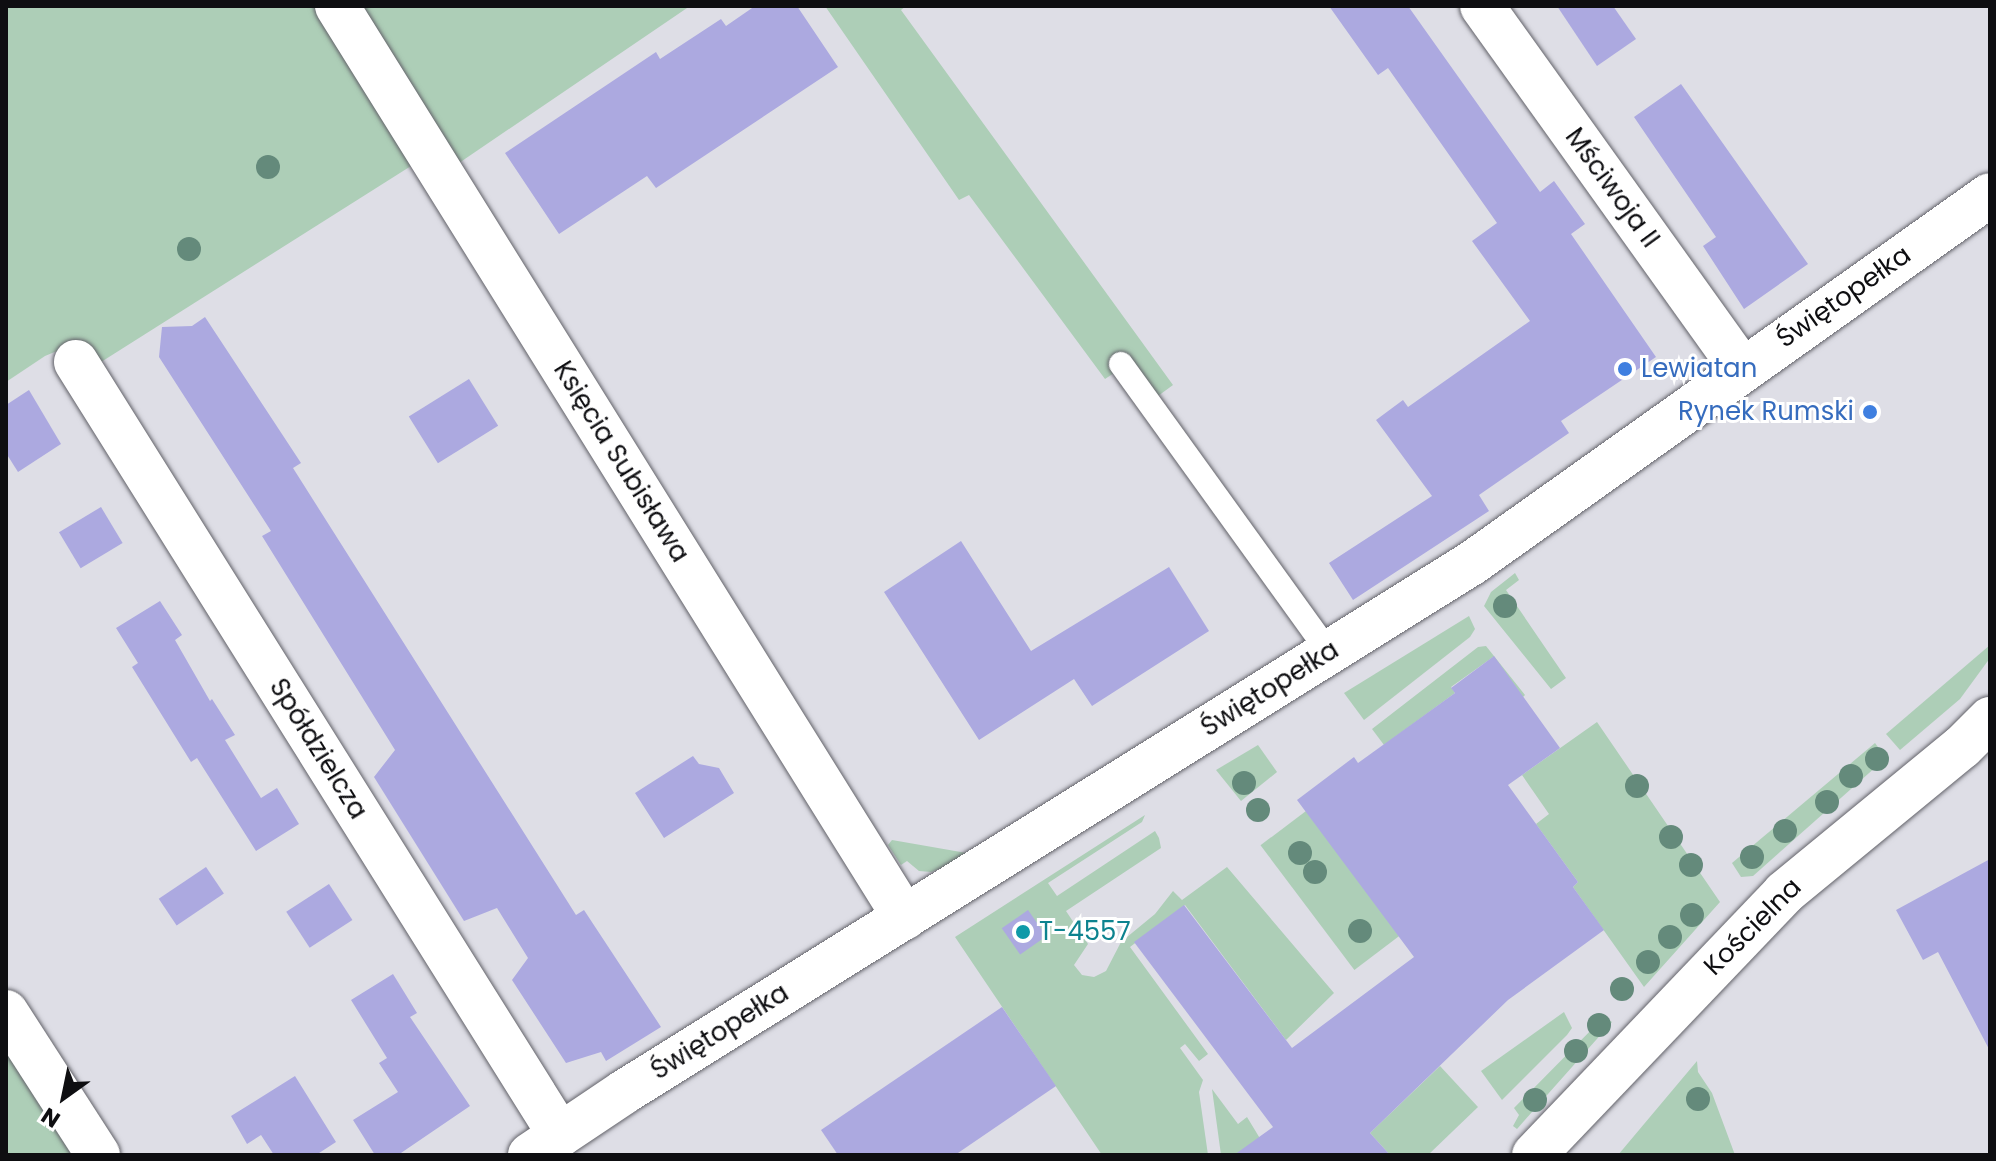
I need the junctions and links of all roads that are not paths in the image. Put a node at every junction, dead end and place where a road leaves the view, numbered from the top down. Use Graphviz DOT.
graph roads {
  1 [pos="337,6"];
  2 [pos="1482,6"];
  3 [pos="1990,195"];
  4 [pos="76,362"];
  5 [pos="1121,364"];
  6 [pos="1742,369"];
  7 [pos="1329,652"];
  8 [pos="1990,719"];
  9 [pos="905,918"];
  10 [pos="6,1012"];
  11 [pos="545,1145"];
  12 [pos="98,1155"];
  13 [pos="1534,1155"];
  1 -- 9 [label="street, Księcia Subisława"];
  2 -- 6 [label="street, Mściwoja II"];
  3 -- 6 [label="street, Świętopełka"];
  4 -- 11 [label="street, Spółdzielcza"];
  5 -- 7 [label="lane"];
  6 -- 7 [label="street, Świętopełka"];
  7 -- 9 [label="street, Świętopełka"];
  8 -- 13 [label="street, Kościelna"];
  9 -- 11 [label="street, Świętopełka"];
  10 -- 12 [label="street"];
}
